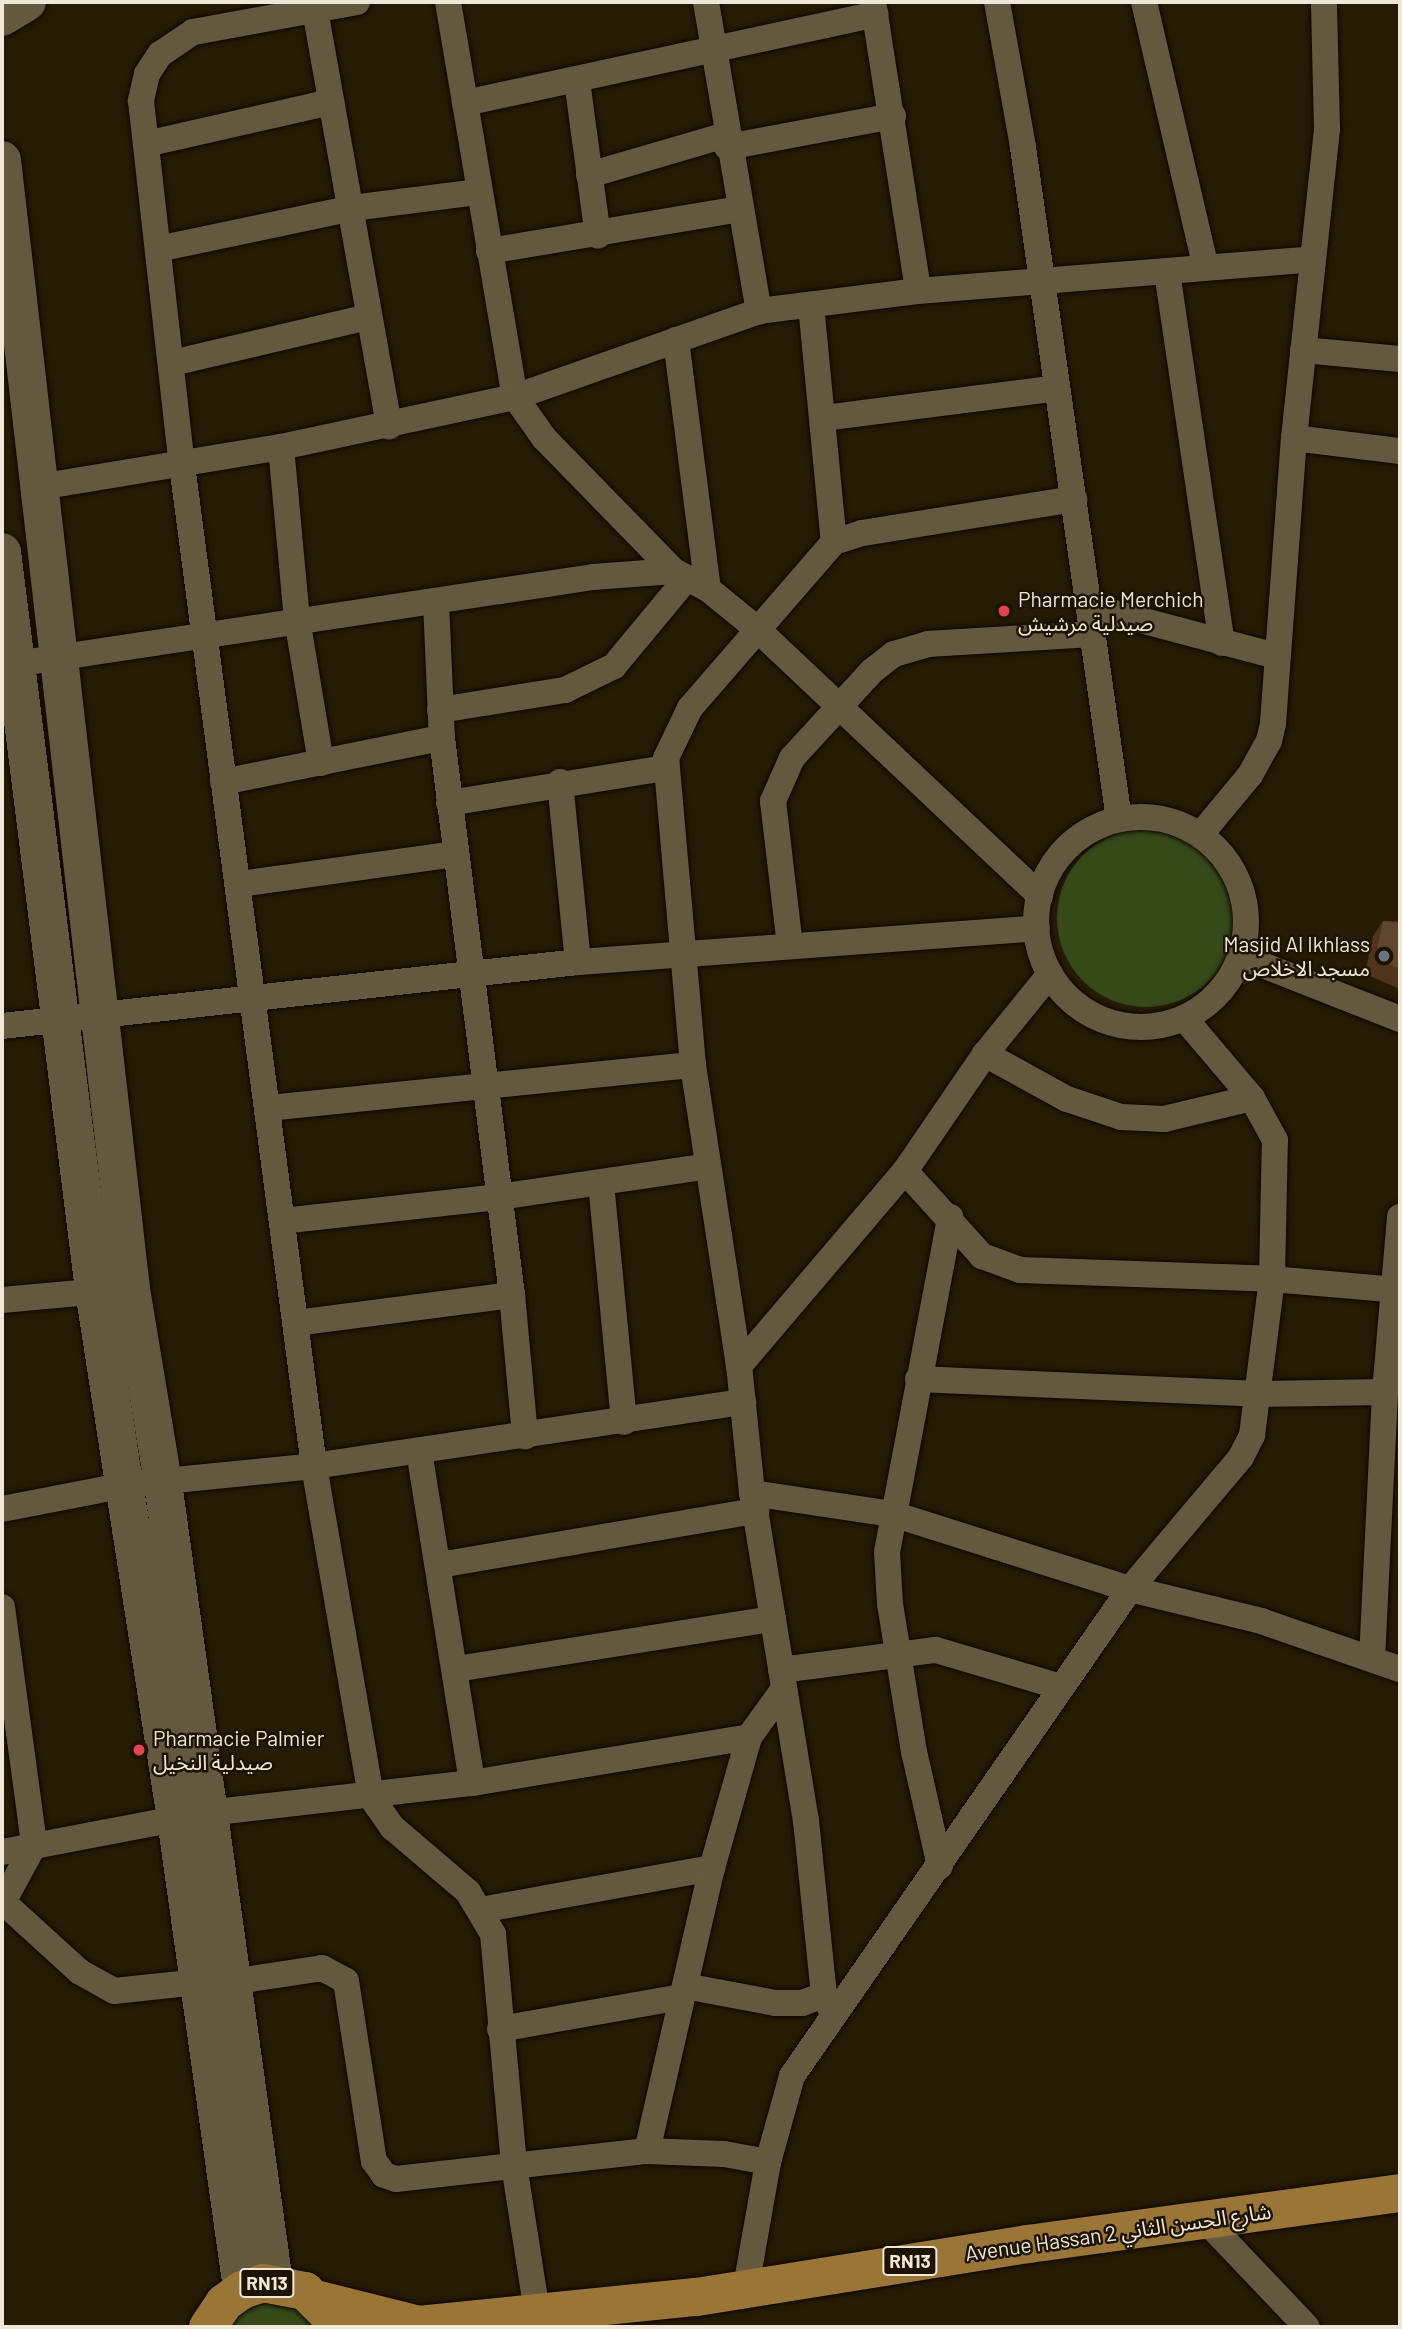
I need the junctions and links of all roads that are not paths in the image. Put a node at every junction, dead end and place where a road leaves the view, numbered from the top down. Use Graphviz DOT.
graph roads {
  1 [pos="27,2"];
  2 [pos="357,2"];
  3 [pos="448,2"];
  4 [pos="706,2"];
  5 [pos="998,2"];
  6 [pos="1144,2"];
  7 [pos="1324,2"];
  8 [pos="874,8"];
  9 [pos="314,10"];
  10 [pos="227,13"];
  11 [pos="2,17"];
  12 [pos="713,51"];
  13 [pos="577,81"];
  14 [pos="331,102"];
  15 [pos="465,103"];
  16 [pos="893,116"];
  17 [pos="727,141"];
  18 [pos="146,144"];
  19 [pos="2,160"];
  20 [pos="589,175"];
  21 [pos="479,192"];
  22 [pos="352,208"];
  23 [pos="741,209"];
  24 [pos="598,236"];
  25 [pos="158,249"];
  26 [pos="489,251"];
  27 [pos="1313,259"];
  28 [pos="1205,265"];
  29 [pos="1167,272"];
  30 [pos="1041,280"];
  31 [pos="918,290"];
  32 [pos="811,304"];
  33 [pos="759,311"];
  34 [pos="368,317"];
  35 [pos="676,340"];
  36 [pos="1303,350"];
  37 [pos="1400,359"];
  38 [pos="172,363"];
  39 [pos="1057,388"];
  40 [pos="514,397"];
  41 [pos="824,418"];
  42 [pos="389,426"];
  43 [pos="1294,438"];
  44 [pos="281,446"];
  45 [pos="1400,451"];
  46 [pos="182,465"];
  47 [pos="39,488"];
  48 [pos="1074,499"];
  49 [pos="834,542"];
  50 [pos="2,552"];
  51 [pos="690,579"];
  52 [pos="436,602"];
  53 [pos="1088,606"];
  54 [pos="297,619"];
  55 [pos="757,629"];
  56 [pos="1093,634"];
  57 [pos="205,636"];
  58 [pos="1222,643"];
  59 [pos="1276,656"];
  60 [pos="57,661"];
  61 [pos="9,665"];
  62 [pos="838,707"];
  63 [pos="440,710"];
  64 [pos="442,738"];
  65 [pos="320,763"];
  66 [pos="665,768"];
  67 [pos="223,782"];
  68 [pos="560,782"];
  69 [pos="449,803"];
  70 [pos="1119,819"];
  71 [pos="1201,834"];
  72 [pos="456,854"];
  73 [pos="239,884"];
  74 [pos="1040,896"];
  75 [pos="1037,928"];
  76 [pos="790,946"];
  77 [pos="684,953"];
  78 [pos="1242,957"];
  79 [pos="578,962"];
  80 [pos="1050,974"];
  81 [pos="471,975"];
  82 [pos="256,996"];
  83 [pos="100,1014"];
  84 [pos="58,1018"];
  85 [pos="1185,1019"];
  86 [pos="1400,1019"];
  87 [pos="2,1026"];
  88 [pos="985,1054"];
  89 [pos="693,1065"];
  90 [pos="486,1083"];
  91 [pos="1252,1098"];
  92 [pos="268,1108"];
  93 [pos="708,1166"];
  94 [pos="905,1171"];
  95 [pos="601,1183"];
  96 [pos="499,1197"];
  97 [pos="950,1217"];
  98 [pos="1400,1217"];
  99 [pos="282,1221"];
  100 [pos="1272,1279"];
  101 [pos="113,1290"];
  102 [pos="1397,1290"];
  103 [pos="512,1295"];
  104 [pos="2,1300"];
  105 [pos="296,1323"];
  106 [pos="738,1366"];
  107 [pos="918,1379"];
  108 [pos="1385,1392"];
  109 [pos="1259,1394"];
  110 [pos="743,1402"];
  111 [pos="624,1422"];
  112 [pos="525,1436"];
  113 [pos="419,1451"];
  114 [pos="314,1466"];
  115 [pos="163,1483"];
  116 [pos="125,1485"];
  117 [pos="754,1502"];
  118 [pos="2,1509"];
  119 [pos="892,1514"];
  120 [pos="439,1566"];
  121 [pos="1130,1589"];
  122 [pos="2,1606"];
  123 [pos="774,1619"];
  124 [pos="898,1652"];
  125 [pos="1372,1659"];
  126 [pos="456,1669"];
  127 [pos="1400,1669"];
  128 [pos="782,1680"];
  129 [pos="1061,1687"];
  130 [pos="749,1737"];
  131 [pos="11,1738"];
  132 [pos="472,1783"];
  133 [pos="371,1797"];
  134 [pos="191,1816"];
  135 [pos="34,1845"];
  136 [pos="2,1852"];
  137 [pos="940,1866"];
  138 [pos="712,1868"];
  139 [pos="2,1903"];
  140 [pos="481,1910"];
  141 [pos="215,1982"];
  142 [pos="683,1992"];
  143 [pos="828,2004"];
  144 [pos="500,2029"];
  145 [pos="647,2151"];
  146 [pos="768,2162"];
  147 [pos="514,2165"];
  148 [pos="1400,2193"];
  149 [pos="1206,2221"];
  150 [pos="258,2287"];
  151 [pos="746,2287"];
  152 [pos="537,2312"];
  153 [pos="328,2314"];
  154 [pos="418,2326"];
  155 [pos="208,2327"];
  156 [pos="1307,2327"];
  1 -- 11 [label="street"];
  2 -- 9 [label="street"];
  3 -- 15 [label="street"];
  4 -- 12 [label="street"];
  5 -- 30 [label="street"];
  6 -- 28 [label="street"];
  7 -- 27 [label="street"];
  8 -- 12 [label="street"];
  8 -- 16 [label="street"];
  9 -- 10 [label="street"];
  9 -- 14 [label="street"];
  10 -- 18 [label="street"];
  12 -- 13 [label="street"];
  12 -- 17 [label="street"];
  13 -- 15 [label="street"];
  13 -- 20 [label="street"];
  14 -- 18 [label="street"];
  14 -- 22 [label="street"];
  15 -- 21 [label="street"];
  16 -- 17 [label="street"];
  16 -- 31 [label="street"];
  17 -- 20 [label="street"];
  17 -- 23 [label="street"];
  18 -- 25 [label="street"];
  19 -- 47 [label="street"];
  20 -- 24 [label="street"];
  21 -- 22 [label="street"];
  21 -- 26 [label="street"];
  22 -- 25 [label="street"];
  22 -- 34 [label="street"];
  23 -- 24 [label="street"];
  23 -- 33 [label="street"];
  24 -- 26 [label="street"];
  25 -- 38 [label="street"];
  26 -- 40 [label="street"];
  27 -- 28 [label="street"];
  27 -- 36 [label="street"];
  28 -- 29 [label="street"];
  29 -- 30 [label="street"];
  29 -- 58 [label="street"];
  30 -- 31 [label="street"];
  30 -- 39 [label="street"];
  31 -- 32 [label="street"];
  32 -- 33 [label="street"];
  32 -- 41 [label="street"];
  33 -- 35 [label="street"];
  34 -- 38 [label="street"];
  34 -- 42 [label="street"];
  35 -- 40 [label="street"];
  35 -- 51 [label="street"];
  36 -- 37 [label="street"];
  36 -- 43 [label="street"];
  38 -- 46 [label="street"];
  39 -- 41 [label="street"];
  39 -- 48 [label="street"];
  40 -- 42 [label="street"];
  40 -- 51 [label="street"];
  41 -- 49 [label="street"];
  42 -- 44 [label="street"];
  43 -- 45 [label="street"];
  43 -- 59 [label="street"];
  44 -- 46 [label="street"];
  44 -- 54 [label="street"];
  46 -- 47 [label="street"];
  46 -- 57 [label="street"];
  47 -- 60 [label="street"];
  48 -- 49 [label="street"];
  48 -- 53 [label="street"];
  49 -- 55 [label="street"];
  50 -- 61 [label="street"];
  51 -- 52 [label="street"];
  51 -- 55 [label="street"];
  51 -- 63 [label="street"];
  52 -- 54 [label="street"];
  52 -- 63 [label="street"];
  53 -- 56 [label="street"];
  53 -- 58 [label="street"];
  54 -- 57 [label="street"];
  54 -- 65 [label="street"];
  55 -- 62 [label="street"];
  55 -- 66 [label="street"];
  56 -- 62 [label="street"];
  56 -- 70 [label="street"];
  57 -- 60 [label="street"];
  57 -- 67 [label="street"];
  58 -- 59 [label="street"];
  59 -- 71 [label="street"];
  60 -- 61 [label="street"];
  60 -- 83 [label="street"];
  61 -- 84 [label="street"];
  62 -- 74 [label="street"];
  62 -- 76 [label="street"];
  63 -- 64 [label="street"];
  64 -- 65 [label="street"];
  64 -- 69 [label="street"];
  65 -- 67 [label="street"];
  66 -- 68 [label="street"];
  66 -- 77 [label="street"];
  67 -- 73 [label="street"];
  68 -- 69 [label="street"];
  68 -- 79 [label="street"];
  69 -- 72 [label="street"];
  70 -- 71 [label="street"];
  70 -- 74 [label="street"];
  71 -- 78 [label="street"];
  72 -- 73 [label="street"];
  72 -- 81 [label="street"];
  73 -- 82 [label="street"];
  74 -- 75 [label="street"];
  75 -- 76 [label="street"];
  75 -- 80 [label="street"];
  76 -- 77 [label="street"];
  77 -- 79 [label="street"];
  77 -- 89 [label="street"];
  78 -- 85 [label="street"];
  78 -- 86 [label="street"];
  79 -- 81 [label="street"];
  80 -- 85 [label="street"];
  80 -- 88 [label="street"];
  81 -- 82 [label="street"];
  81 -- 90 [label="street"];
  82 -- 83 [label="street"];
  82 -- 92 [label="street"];
  83 -- 84 [label="street"];
  83 -- 101 [label="street"];
  84 -- 87 [label="street"];
  84 -- 101 [label="street"];
  85 -- 91 [label="street"];
  88 -- 91 [label="street"];
  88 -- 94 [label="street"];
  89 -- 90 [label="street"];
  89 -- 93 [label="street"];
  90 -- 92 [label="street"];
  90 -- 96 [label="street"];
  91 -- 100 [label="street"];
  92 -- 99 [label="street"];
  93 -- 95 [label="street"];
  93 -- 106 [label="street"];
  94 -- 97 [label="street"];
  94 -- 106 [label="street"];
  95 -- 96 [label="street"];
  95 -- 111 [label="street"];
  96 -- 99 [label="street"];
  96 -- 103 [label="street"];
  97 -- 100 [label="street"];
  97 -- 107 [label="street"];
  98 -- 102 [label="street"];
  99 -- 105 [label="street"];
  100 -- 102 [label="street"];
  100 -- 109 [label="street"];
  101 -- 104 [label="street"];
  101 -- 115 [label="street"];
  101 -- 116 [label="street"];
  102 -- 108 [label="street"];
  103 -- 105 [label="street"];
  103 -- 112 [label="street"];
  105 -- 114 [label="street"];
  106 -- 110 [label="street"];
  107 -- 109 [label="street"];
  107 -- 119 [label="street"];
  108 -- 109 [label="street"];
  108 -- 125 [label="street"];
  109 -- 121 [label="street"];
  110 -- 111 [label="street"];
  110 -- 117 [label="street"];
  111 -- 112 [label="street"];
  112 -- 113 [label="street"];
  113 -- 114 [label="street"];
  113 -- 120 [label="street"];
  114 -- 115 [label="street"];
  114 -- 133 [label="street"];
  115 -- 116 [label="street"];
  115 -- 134 [label="street"];
  116 -- 118 [label="street"];
  116 -- 134 [label="street"];
  117 -- 119 [label="street"];
  117 -- 120 [label="street"];
  117 -- 123 [label="street"];
  119 -- 121 [label="street"];
  119 -- 124 [label="street"];
  120 -- 126 [label="street"];
  121 -- 125 [label="street"];
  121 -- 129 [label="street"];
  122 -- 131 [label="street"];
  123 -- 126 [label="street"];
  123 -- 128 [label="street"];
  124 -- 128 [label="street"];
  124 -- 129 [label="street"];
  124 -- 137 [label="street"];
  125 -- 127 [label="street"];
  126 -- 132 [label="street"];
  128 -- 130 [label="street"];
  128 -- 143 [label="street"];
  129 -- 137 [label="street"];
  130 -- 132 [label="street"];
  130 -- 138 [label="street"];
  131 -- 135 [label="street"];
  132 -- 133 [label="street"];
  133 -- 134 [label="street"];
  133 -- 140 [label="street"];
  134 -- 135 [label="street"];
  134 -- 141 [label="street"];
  135 -- 136 [label="street"];
  135 -- 139 [label="street"];
  137 -- 143 [label="street"];
  138 -- 140 [label="street"];
  138 -- 142 [label="street"];
  139 -- 141 [label="street"];
  140 -- 144 [label="street"];
  141 -- 147 [label="street"];
  141 -- 150 [label="street"];
  142 -- 143 [label="street"];
  142 -- 144 [label="street"];
  142 -- 145 [label="street"];
  143 -- 146 [label="street"];
  144 -- 147 [label="street"];
  145 -- 146 [label="street"];
  145 -- 147 [label="street"];
  146 -- 151 [label="street"];
  147 -- 152 [label="street"];
  148 -- 149 [label="main road, Avenue Hassan 2 شارع الحسن الثاني / RN13"];
  149 -- 151 [label="main road, Avenue Hassan 2 شارع الحسن الثاني / RN13"];
  149 -- 156 [label="street"];
  150 -- 153 [label="main road, RN13"];
  150 -- 155 [label="main road, RN13"];
  151 -- 152 [label="main road, Avenue Hassan 2 شارع الحسن الثاني / RN13"];
  152 -- 154 [label="main road, Avenue Hassan 2 شارع الحسن الثاني / RN13"];
  153 -- 154 [label="main road, Avenue Hassan 2 شارع الحسن الثاني / RN13"];
}
